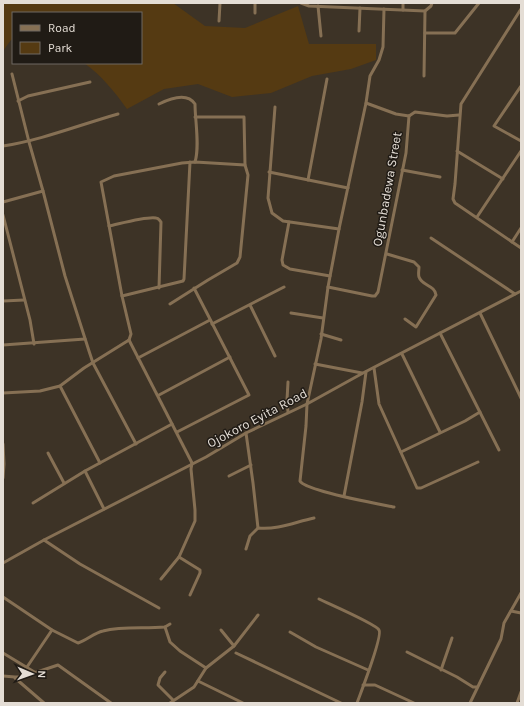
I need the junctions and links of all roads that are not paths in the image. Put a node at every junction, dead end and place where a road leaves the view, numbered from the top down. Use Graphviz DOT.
graph roads {
  1 [pos="220,3"];
  2 [pos="255,3"];
  3 [pos="301,3"];
  4 [pos="403,3"];
  5 [pos="432,3"];
  6 [pos="479,3"];
  7 [pos="338,4"];
  8 [pos="318,6"];
  9 [pos="360,8"];
  10 [pos="384,9"];
  11 [pos="521,9"];
  12 [pos="403,10"];
  13 [pos="425,11"];
  14 [pos="255,13"];
  15 [pos="219,21"];
  16 [pos="359,31"];
  17 [pos="425,33"];
  18 [pos="321,36"];
  19 [pos="12,74"];
  20 [pos="424,76"];
  21 [pos="327,79"];
  22 [pos="90,82"];
  23 [pos="521,86"];
  24 [pos="18,101"];
  25 [pos="366,103"];
  26 [pos="159,104"];
  27 [pos="275,107"];
  28 [pos="118,114"];
  29 [pos="409,116"];
  30 [pos="459,116"];
  31 [pos="195,117"];
  32 [pos="521,141"];
  33 [pos="29,142"];
  34 [pos="3,146"];
  35 [pos="457,151"];
  36 [pos="521,151"];
  37 [pos="190,162"];
  38 [pos="195,162"];
  39 [pos="245,166"];
  40 [pos="402,170"];
  41 [pos="270,172"];
  42 [pos="440,176"];
  43 [pos="502,179"];
  44 [pos="308,180"];
  45 [pos="348,188"];
  46 [pos="43,191"];
  47 [pos="3,202"];
  48 [pos="3,215"];
  49 [pos="477,217"];
  50 [pos="288,222"];
  51 [pos="109,226"];
  52 [pos="521,228"];
  53 [pos="339,229"];
  54 [pos="431,238"];
  55 [pos="512,242"];
  56 [pos="521,248"];
  57 [pos="386,254"];
  58 [pos="330,276"];
  59 [pos="284,287"];
  60 [pos="328,287"];
  61 [pos="159,288"];
  62 [pos="194,288"];
  63 [pos="520,292"];
  64 [pos="515,294"];
  65 [pos="122,296"];
  66 [pos="24,300"];
  67 [pos="3,301"];
  68 [pos="170,304"];
  69 [pos="250,305"];
  70 [pos="480,313"];
  71 [pos="291,314"];
  72 [pos="323,318"];
  73 [pos="405,319"];
  74 [pos="210,320"];
  75 [pos="212,324"];
  76 [pos="440,333"];
  77 [pos="321,334"];
  78 [pos="85,339"];
  79 [pos="129,340"];
  80 [pos="341,340"];
  81 [pos="34,344"];
  82 [pos="3,345"];
  83 [pos="402,354"];
  84 [pos="275,356"];
  85 [pos="230,357"];
  86 [pos="138,358"];
  87 [pos="93,362"];
  88 [pos="315,364"];
  89 [pos="374,368"];
  90 [pos="364,372"];
  91 [pos="288,382"];
  92 [pos="60,386"];
  93 [pos="3,393"];
  94 [pos="158,396"];
  95 [pos="521,398"];
  96 [pos="307,404"];
  97 [pos="288,412"];
  98 [pos="480,412"];
  99 [pos="172,424"];
  100 [pos="177,432"];
  101 [pos="440,432"];
  102 [pos="246,433"];
  103 [pos="3,444"];
  104 [pos="136,444"];
  105 [pos="499,450"];
  106 [pos="401,452"];
  107 [pos="48,453"];
  108 [pos="478,462"];
  109 [pos="100,463"];
  110 [pos="192,463"];
  111 [pos="251,465"];
  112 [pos="85,470"];
  113 [pos="229,476"];
  114 [pos="3,478"];
  115 [pos="64,483"];
  116 [pos="344,496"];
  117 [pos="32,503"];
  118 [pos="394,507"];
  119 [pos="104,509"];
  120 [pos="314,518"];
  121 [pos="258,528"];
  122 [pos="44,540"];
  123 [pos="246,549"];
  124 [pos="179,557"];
  125 [pos="3,563"];
  126 [pos="161,579"];
  127 [pos="521,593"];
  128 [pos="190,595"];
  129 [pos="3,598"];
  130 [pos="319,599"];
  131 [pos="159,608"];
  132 [pos="511,611"];
  133 [pos="521,613"];
  134 [pos="258,615"];
  135 [pos="170,624"];
  136 [pos="165,627"];
  137 [pos="52,630"];
  138 [pos="221,630"];
  139 [pos="290,632"];
  140 [pos="452,638"];
  141 [pos="234,646"];
  142 [pos="407,652"];
  143 [pos="3,653"];
  144 [pos="236,653"];
  145 [pos="27,668"];
  146 [pos="206,668"];
  147 [pos="368,670"];
  148 [pos="441,670"];
  149 [pos="166,672"];
  150 [pos="36,673"];
  151 [pos="3,676"];
  152 [pos="15,677"];
  153 [pos="198,681"];
  154 [pos="363,685"];
  155 [pos="477,687"];
  156 [pos="521,692"];
  157 [pos="173,700"];
  158 [pos="44,703"];
  159 [pos="111,703"];
  160 [pos="170,703"];
  161 [pos="244,703"];
  162 [pos="341,703"];
  163 [pos="357,703"];
  164 [pos="414,703"];
  165 [pos="470,703"];
  166 [pos="517,703"];
  1 -- 15 [label="street"];
  2 -- 14 [label="street"];
  3 -- 8 [label="street"];
  4 -- 12 [label="street"];
  5 -- 13 [label="street"];
  6 -- 17 [label="street"];
  7 -- 8 [label="street"];
  7 -- 9 [label="street"];
  8 -- 18 [label="street"];
  9 -- 10 [label="street"];
  9 -- 16 [label="street"];
  10 -- 12 [label="street"];
  10 -- 25 [label="street"];
  11 -- 30 [label="street"];
  12 -- 13 [label="street"];
  13 -- 17 [label="street"];
  17 -- 20 [label="street"];
  19 -- 24 [label="street"];
  21 -- 44 [label="street"];
  22 -- 24 [label="street"];
  23 -- 32 [label="street"];
  24 -- 33 [label="street"];
  25 -- 29 [label="street"];
  25 -- 45 [label="street"];
  26 -- 31 [label="street"];
  27 -- 41 [label="street"];
  28 -- 33 [label="street"];
  29 -- 30 [label="street, Ogunbadewa Street"];
  29 -- 40 [label="street, Ogunbadewa Street"];
  30 -- 35 [label="street"];
  31 -- 38 [label="street"];
  31 -- 39 [label="street"];
  33 -- 34 [label="street"];
  33 -- 46 [label="street"];
  35 -- 43 [label="street"];
  35 -- 49 [label="street"];
  36 -- 43 [label="street"];
  37 -- 38 [label="street"];
  37 -- 51 [label="street"];
  37 -- 61 [label="street"];
  38 -- 39 [label="street"];
  39 -- 62 [label="street"];
  40 -- 42 [label="street"];
  40 -- 57 [label="street, Ogunbadewa Street"];
  41 -- 44 [label="street"];
  41 -- 50 [label="street"];
  43 -- 49 [label="street"];
  44 -- 45 [label="street"];
  45 -- 53 [label="street"];
  46 -- 47 [label="street"];
  46 -- 78 [label="street"];
  48 -- 66 [label="street"];
  49 -- 55 [label="street"];
  50 -- 53 [label="street"];
  50 -- 58 [label="street"];
  51 -- 61 [label="street"];
  51 -- 65 [label="street"];
  52 -- 55 [label="street"];
  53 -- 58 [label="street"];
  54 -- 64 [label="street"];
  55 -- 56 [label="street"];
  57 -- 60 [label="street, Ogunbadewa Street"];
  57 -- 73 [label="street"];
  58 -- 60 [label="street"];
  59 -- 69 [label="street"];
  60 -- 72 [label="street"];
  61 -- 65 [label="street"];
  62 -- 68 [label="street"];
  62 -- 74 [label="street"];
  63 -- 64 [label="street, Ojokoro Eyita Road"];
  64 -- 70 [label="street, Ojokoro Eyita Road"];
  65 -- 79 [label="street"];
  66 -- 67 [label="street"];
  66 -- 81 [label="street"];
  69 -- 75 [label="street"];
  69 -- 84 [label="street"];
  70 -- 76 [label="street, Ojokoro Eyita Road"];
  70 -- 95 [label="street"];
  71 -- 72 [label="street"];
  72 -- 77 [label="street"];
  74 -- 75 [label="street"];
  74 -- 86 [label="street"];
  75 -- 85 [label="street"];
  76 -- 83 [label="street, Ojokoro Eyita Road"];
  76 -- 98 [label="street"];
  77 -- 80 [label="street"];
  77 -- 88 [label="street"];
  78 -- 81 [label="street"];
  78 -- 87 [label="street"];
  79 -- 86 [label="street"];
  79 -- 87 [label="street"];
  81 -- 82 [label="street"];
  83 -- 89 [label="street, Ojokoro Eyita Road"];
  83 -- 101 [label="street"];
  85 -- 94 [label="street"];
  85 -- 100 [label="street"];
  86 -- 94 [label="street"];
  87 -- 92 [label="street"];
  87 -- 104 [label="street"];
  88 -- 90 [label="street"];
  88 -- 96 [label="street"];
  89 -- 90 [label="street, Ojokoro Eyita Road"];
  89 -- 106 [label="street"];
  90 -- 96 [label="street, Ojokoro Eyita Road"];
  90 -- 116 [label="street"];
  91 -- 97 [label="street"];
  92 -- 93 [label="street"];
  92 -- 109 [label="street"];
  94 -- 99 [label="street"];
  96 -- 97 [label="street, Ojokoro Eyita Road"];
  96 -- 116 [label="street"];
  97 -- 102 [label="street, Ojokoro Eyita Road"];
  98 -- 101 [label="street"];
  98 -- 105 [label="street"];
  99 -- 100 [label="street"];
  99 -- 104 [label="street"];
  100 -- 110 [label="street"];
  101 -- 106 [label="street"];
  102 -- 110 [label="street, Ojokoro Eyita Road"];
  102 -- 111 [label="street"];
  103 -- 114 [label="street"];
  104 -- 109 [label="street"];
  106 -- 108 [label="street"];
  107 -- 115 [label="street"];
  109 -- 112 [label="street"];
  110 -- 119 [label="street, Ojokoro Eyita Road"];
  110 -- 124 [label="street"];
  111 -- 113 [label="street"];
  111 -- 121 [label="street"];
  112 -- 115 [label="street"];
  112 -- 119 [label="street"];
  115 -- 117 [label="street"];
  116 -- 118 [label="street"];
  119 -- 122 [label="street, Ojokoro Eyita Road"];
  120 -- 121 [label="street"];
  121 -- 123 [label="street"];
  122 -- 125 [label="street, Ojokoro Eyita Road"];
  122 -- 131 [label="street"];
  124 -- 126 [label="street"];
  124 -- 128 [label="street"];
  127 -- 132 [label="street"];
  129 -- 137 [label="street"];
  130 -- 147 [label="street"];
  132 -- 133 [label="street"];
  132 -- 155 [label="street"];
  134 -- 141 [label="street"];
  135 -- 136 [label="street"];
  136 -- 137 [label="street"];
  136 -- 146 [label="street"];
  137 -- 145 [label="street"];
  138 -- 141 [label="street"];
  139 -- 147 [label="street"];
  140 -- 148 [label="street"];
  141 -- 146 [label="street"];
  142 -- 148 [label="street"];
  143 -- 145 [label="street"];
  144 -- 162 [label="street"];
  145 -- 150 [label="street"];
  146 -- 153 [label="street"];
  147 -- 154 [label="street"];
  148 -- 155 [label="street"];
  149 -- 157 [label="street"];
  150 -- 152 [label="street"];
  150 -- 159 [label="street"];
  151 -- 152 [label="street"];
  152 -- 158 [label="street"];
  153 -- 157 [label="street"];
  153 -- 161 [label="street"];
  154 -- 163 [label="street"];
  154 -- 164 [label="street"];
  155 -- 165 [label="street"];
  156 -- 166 [label="street"];
  157 -- 160 [label="street"];
}
